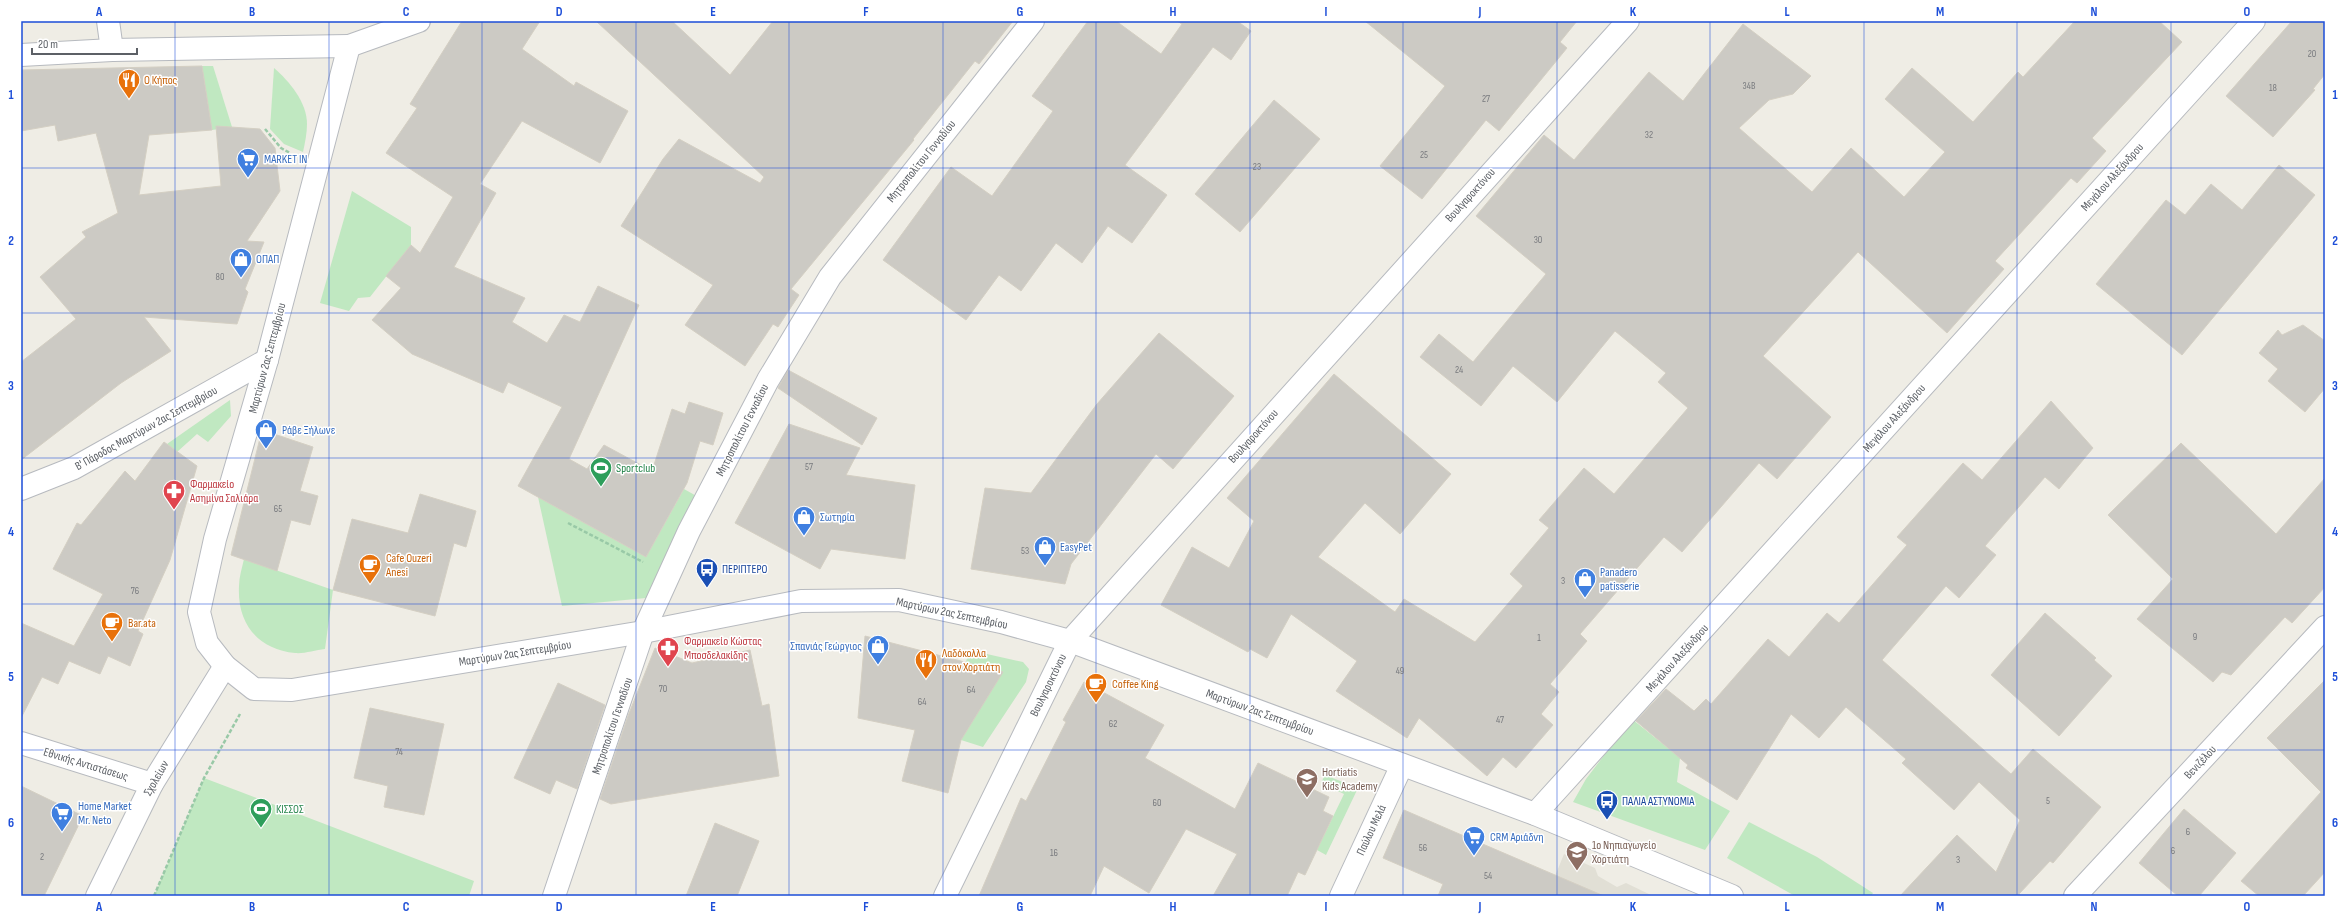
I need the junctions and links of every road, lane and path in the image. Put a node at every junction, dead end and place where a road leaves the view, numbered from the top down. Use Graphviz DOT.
graph roads {
  1 [pos="108,21"];
  2 [pos="1033,21"];
  3 [pos="1628,21"];
  4 [pos="2254,21"];
  5 [pos="417,22"];
  6 [pos="349,46"];
  7 [pos="112,50"];
  8 [pos="21,55"];
  9 [pos="267,360"];
  10 [pos="21,489"];
  11 [pos="568,523"];
  12 [pos="668,575"];
  13 [pos="2325,627"];
  14 [pos="643,632"];
  15 [pos="1070,641"];
  16 [pos="225,666"];
  17 [pos="254,689"];
  18 [pos="21,743"];
  19 [pos="1402,765"];
  20 [pos="152,784"];
  21 [pos="1535,814"];
  22 [pos="97,896"];
  23 [pos="154,896"];
  24 [pos="554,896"];
  25 [pos="945,896"];
  26 [pos="1341,896"];
  27 [pos="1732,896"];
  28 [pos="2075,896"];
  1 -- 7 [label="street"];
  2 -- 12 [label="street, Μητροπολίτου Γενναδίου"];
  3 -- 15 [label="street, Βουλγαροκτόνου"];
  4 -- 21 [label="street, Μεγάλου Αλεξάνδρου"];
  5 -- 6 [label="street"];
  6 -- 7 [label="street"];
  6 -- 9 [label="street, Μαρτύρων 2ας Σεπτεμβρίου"];
  7 -- 8 [label="street"];
  9 -- 10 [label="street, Β' Πάροδος Μαρτύρων 2ας Σεπτεμβρίου"];
  9 -- 16 [label="street, Μαρτύρων 2ας Σεπτεμβρίου"];
  11 -- 12 [label="path"];
  12 -- 14 [label="street, Μητροπολίτου Γενναδίου"];
  13 -- 28 [label="street, Βενιζέλου"];
  14 -- 15 [label="street, Μαρτύρων 2ας Σεπτεμβρίου"];
  14 -- 17 [label="street, Μαρτύρων 2ας Σεπτεμβρίου"];
  14 -- 24 [label="street, Μητροπολίτου Γενναδίου"];
  15 -- 19 [label="street, Μαρτύρων 2ας Σεπτεμβρίου"];
  15 -- 25 [label="street, Βουλγαροκτόνου"];
  16 -- 17 [label="street, Μαρτύρων 2ας Σεπτεμβρίου"];
  16 -- 20 [label="street, Σχολείων"];
  17 -- 23 [label="path"];
  18 -- 20 [label="street, Εθνικής Αντιστάσεως"];
  19 -- 21 [label="street, Μαρτύρων 2ας Σεπτεμβρίου"];
  19 -- 26 [label="street, Παύλου Μελά"];
  20 -- 22 [label="street, Σχολείων"];
  21 -- 27 [label="street, Μαρτύρων 2ας Σεπτεμβρίου"];
}
